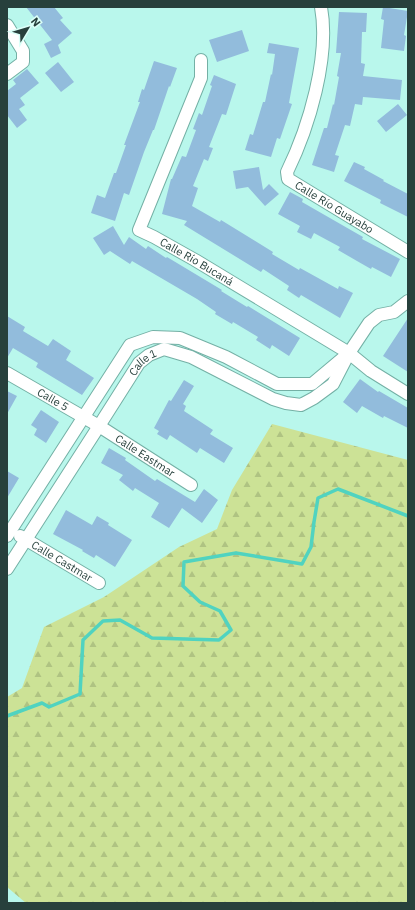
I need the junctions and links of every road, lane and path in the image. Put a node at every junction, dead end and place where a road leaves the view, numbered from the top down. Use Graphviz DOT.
graph roads {
  1 [pos="321,7"];
  2 [pos="7,25"];
  3 [pos="201,60"];
  4 [pos="7,74"];
  5 [pos="408,252"];
  6 [pos="408,301"];
  7 [pos="349,353"];
  8 [pos="7,373"];
  9 [pos="408,394"];
  10 [pos="84,418"];
  11 [pos="100,426"];
  12 [pos="191,485"];
  13 [pos="8,532"];
  14 [pos="26,539"];
  15 [pos="7,569"];
  16 [pos="99,583"];
  1 -- 5 [label="street, Calle Río Guayabo"];
  2 -- 4 [label="street"];
  3 -- 7 [label="street, Calle Río Bucaná"];
  6 -- 7 [label="street, Calle 1"];
  7 -- 9 [label="street, Calle Río Bucaná"];
  7 -- 10 [label="street, Calle 1"];
  7 -- 11 [label="street, Calle 1"];
  8 -- 10 [label="street, Calle 5"];
  10 -- 11 [label="street, Calle 5"];
  10 -- 13 [label="street, Calle 1"];
  11 -- 12 [label="street, Calle Eastmar"];
  11 -- 14 [label="street, Calle 1"];
  13 -- 14 [label="street, Calle Castmar"];
  14 -- 15 [label="street, Calle 1"];
  14 -- 16 [label="street, Calle Castmar"];
}
